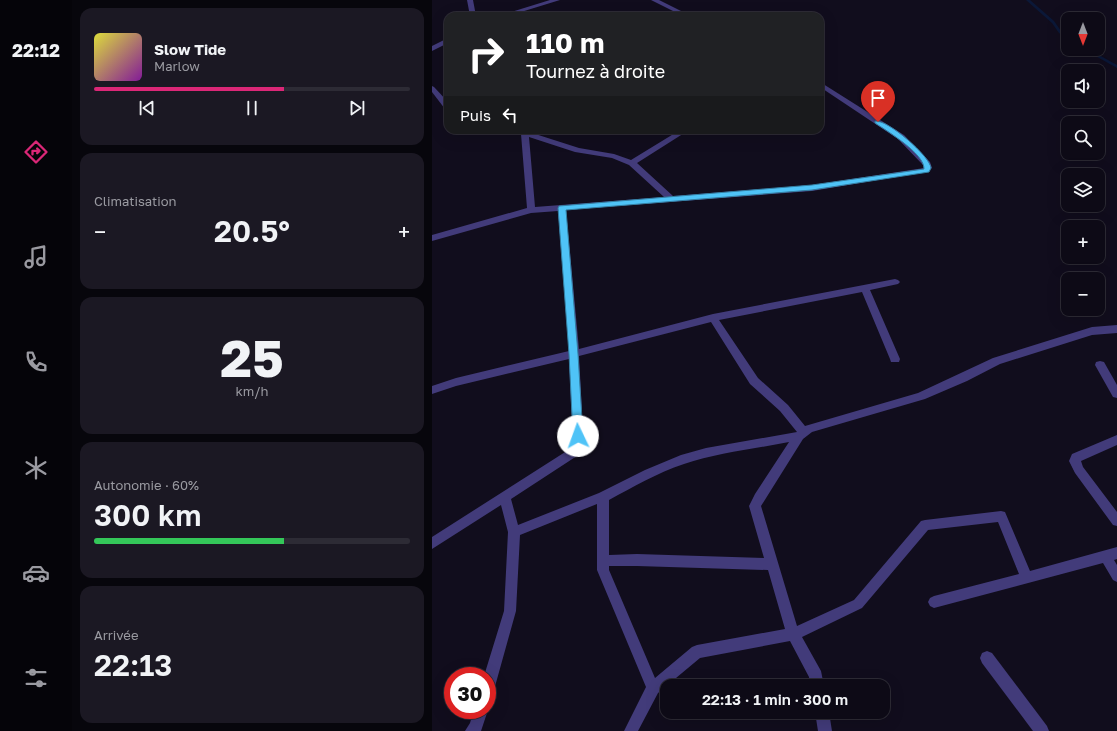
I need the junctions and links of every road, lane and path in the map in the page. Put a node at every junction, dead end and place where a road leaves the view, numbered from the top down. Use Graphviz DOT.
graph roads {
  1 [pos="470,0"];
  2 [pos="557,0"];
  3 [pos="654,0"];
  4 [pos="472,12"];
  5 [pos="516,12"];
  6 [pos="680,12"];
  7 [pos="444,42"];
  8 [pos="432,49"];
  9 [pos="824,87"];
  10 [pos="432,88"];
  11 [pos="444,102"];
  12 [pos="526,134"];
  13 [pos="532,134"];
  14 [pos="679,134"];
  15 [pos="632,163"];
  16 [pos="671,199"];
  17 [pos="562,208"];
  18 [pos="531,210"];
  19 [pos="432,238"];
  20 [pos="895,282"];
  21 [pos="865,288"];
  22 [pos="713,318"];
  23 [pos="1117,328"];
  24 [pos="574,354"];
  25 [pos="895,358"];
  26 [pos="1100,365"];
  27 [pos="432,390"];
  28 [pos="1117,394"];
  29 [pos="801,435"];
  30 [pos="1117,440"];
  31 [pos="603,497"];
  32 [pos="504,498"];
  33 [pos="1117,521"];
  34 [pos="514,532"];
  35 [pos="432,544"];
  36 [pos="1111,555"];
  37 [pos="603,561"];
  38 [pos="772,564"];
  39 [pos="1117,576"];
  40 [pos="1027,578"];
  41 [pos="934,602"];
  42 [pos="793,634"];
  43 [pos="987,658"];
  44 [pos="494,667"];
  45 [pos="816,679"];
  46 [pos="653,688"];
  47 [pos="478,719"];
  48 [pos="823,719"];
  49 [pos="472,731"];
  50 [pos="631,731"];
  51 [pos="825,731"];
  52 [pos="1042,731"];
  1 -- 4 [label="street"];
  2 -- 5 [label="street"];
  3 -- 6 [label="street"];
  7 -- 8 [label="street"];
  9 -- 16 [label="street"];
  10 -- 11 [label="street"];
  12 -- 18 [label="street"];
  13 -- 15 [label="street"];
  14 -- 15 [label="street"];
  15 -- 16 [label="street"];
  16 -- 17 [label="street"];
  17 -- 18 [label="street"];
  17 -- 24 [label="street"];
  18 -- 19 [label="street"];
  20 -- 21 [label="street"];
  21 -- 22 [label="street"];
  21 -- 25 [label="street"];
  22 -- 24 [label="street"];
  22 -- 29 [label="street"];
  23 -- 29 [label="street"];
  24 -- 27 [label="street"];
  24 -- 32 [label="street"];
  26 -- 28 [label="street"];
  29 -- 31 [label="street"];
  29 -- 38 [label="street"];
  30 -- 33 [label="street"];
  31 -- 34 [label="street"];
  31 -- 37 [label="street"];
  32 -- 34 [label="street"];
  32 -- 35 [label="street"];
  34 -- 44 [label="street"];
  36 -- 39 [label="street"];
  36 -- 40 [label="street"];
  37 -- 38 [label="street"];
  37 -- 46 [label="street"];
  38 -- 42 [label="street"];
  40 -- 41 [label="street"];
  40 -- 42 [label="street"];
  42 -- 45 [label="street"];
  42 -- 46 [label="street"];
  43 -- 52 [label="street"];
  46 -- 50 [label="street"];
  47 -- 49 [label="street"];
  48 -- 51 [label="street"];
}
